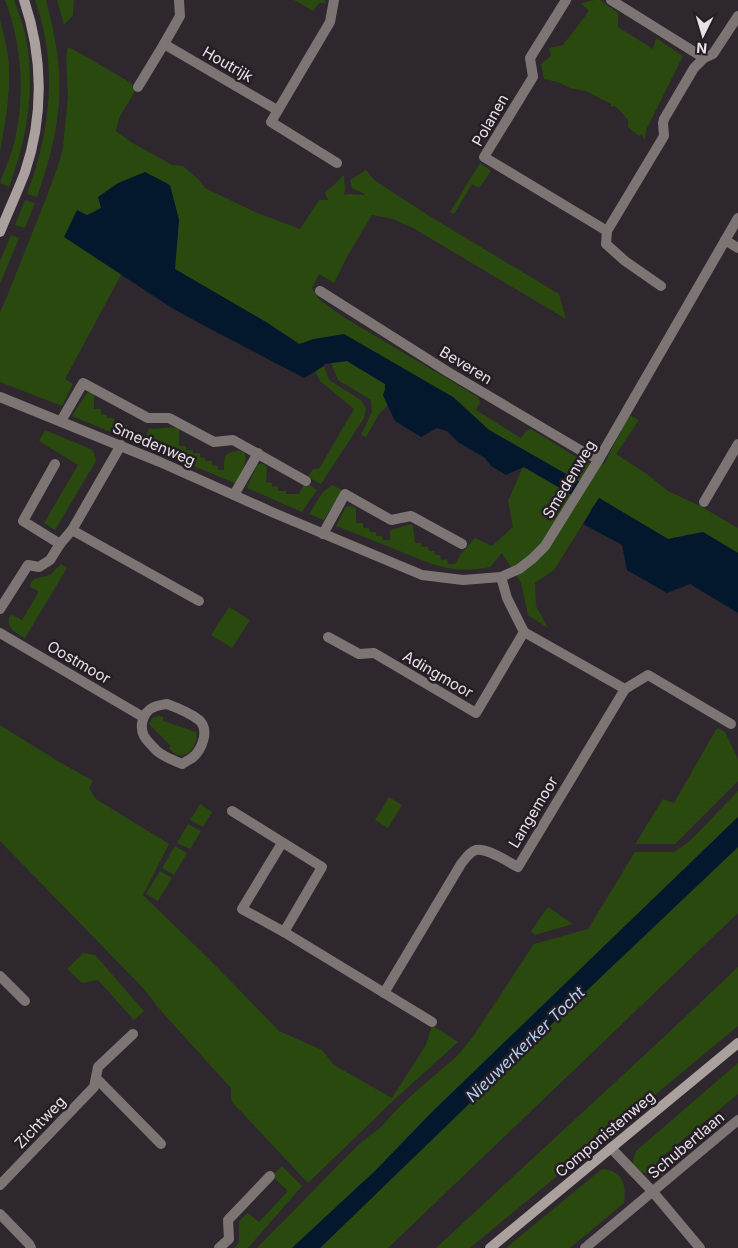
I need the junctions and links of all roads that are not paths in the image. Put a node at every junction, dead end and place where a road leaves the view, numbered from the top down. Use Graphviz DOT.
graph roads {
  1 [pos="24,0"];
  2 [pos="179,0"];
  3 [pos="334,0"];
  4 [pos="566,0"];
  5 [pos="611,0"];
  6 [pos="738,16"];
  7 [pos="164,44"];
  8 [pos="704,58"];
  9 [pos="138,87"];
  10 [pos="277,110"];
  11 [pos="337,163"];
  12 [pos="738,218"];
  13 [pos="1,229"];
  14 [pos="607,231"];
  15 [pos="725,240"];
  16 [pos="738,248"];
  17 [pos="661,286"];
  18 [pos="320,291"];
  19 [pos="0,397"];
  20 [pos="61,421"];
  21 [pos="738,444"];
  22 [pos="121,445"];
  23 [pos="258,453"];
  24 [pos="599,459"];
  25 [pos="55,464"];
  26 [pos="306,481"];
  27 [pos="234,495"];
  28 [pos="704,502"];
  29 [pos="72,530"];
  30 [pos="323,534"];
  31 [pos="60,544"];
  32 [pos="462,544"];
  33 [pos="501,577"];
  34 [pos="199,601"];
  35 [pos="0,610"];
  36 [pos="524,632"];
  37 [pos="0,633"];
  38 [pos="328,637"];
  39 [pos="625,689"];
  40 [pos="143,718"];
  41 [pos="731,724"];
  42 [pos="232,812"];
  43 [pos="282,843"];
  44 [pos="284,932"];
  45 [pos="0,976"];
  46 [pos="384,993"];
  47 [pos="25,1002"];
  48 [pos="432,1022"];
  49 [pos="133,1034"];
  50 [pos="738,1042"];
  51 [pos="96,1078"];
  52 [pos="738,1120"];
  53 [pos="161,1144"];
  54 [pos="611,1148"];
  55 [pos="270,1176"];
  56 [pos="0,1185"];
  57 [pos="653,1192"];
  58 [pos="0,1214"];
  59 [pos="31,1248"];
  60 [pos="219,1248"];
  61 [pos="490,1248"];
  62 [pos="585,1248"];
  63 [pos="700,1248"];
  1 -- 13 [label="main road"];
  2 -- 7 [label="street"];
  3 -- 10 [label="street"];
  4 -- 14 [label="street, Polanen"];
  5 -- 8 [label="street"];
  6 -- 8 [label="street"];
  7 -- 9 [label="street"];
  7 -- 10 [label="street, Houtrijk"];
  8 -- 14 [label="street"];
  10 -- 11 [label="street"];
  12 -- 15 [label="street, Smedenweg"];
  14 -- 17 [label="street"];
  15 -- 16 [label="street"];
  15 -- 24 [label="street, Smedenweg"];
  18 -- 24 [label="street, Beveren"];
  19 -- 20 [label="street, Smedenweg"];
  20 -- 22 [label="street, Smedenweg"];
  20 -- 23 [label="street, Smedenweg"];
  21 -- 28 [label="street"];
  22 -- 27 [label="street, Smedenweg"];
  22 -- 29 [label="street"];
  23 -- 26 [label="street, Smedenweg"];
  23 -- 27 [label="street"];
  24 -- 33 [label="street, Smedenweg"];
  25 -- 31 [label="street"];
  27 -- 30 [label="street, Smedenweg"];
  29 -- 31 [label="street"];
  29 -- 34 [label="street"];
  30 -- 32 [label="street"];
  30 -- 33 [label="street, Smedenweg"];
  31 -- 35 [label="street"];
  33 -- 36 [label="street"];
  36 -- 38 [label="street, Adingmoor"];
  36 -- 39 [label="street"];
  37 -- 40 [label="street, Oostmoor"];
  39 -- 41 [label="street, Langemoor"];
  39 -- 46 [label="street, Langemoor"];
  40 -- 40 [label="street"];
  42 -- 43 [label="street"];
  43 -- 44 [label="street"];
  43 -- 44 [label="street"];
  44 -- 46 [label="street"];
  45 -- 47 [label="street"];
  46 -- 48 [label="street"];
  49 -- 51 [label="street, Zichtweg"];
  50 -- 54 [label="main road, Componistenweg"];
  51 -- 53 [label="street"];
  51 -- 56 [label="street, Zichtweg"];
  52 -- 57 [label="street, Schubertlaan"];
  54 -- 57 [label="street, Schubertlaan"];
  54 -- 61 [label="main road, Componistenweg"];
  55 -- 60 [label="street"];
  57 -- 62 [label="street, Schubertlaan"];
  57 -- 63 [label="street"];
  58 -- 59 [label="street"];
}
